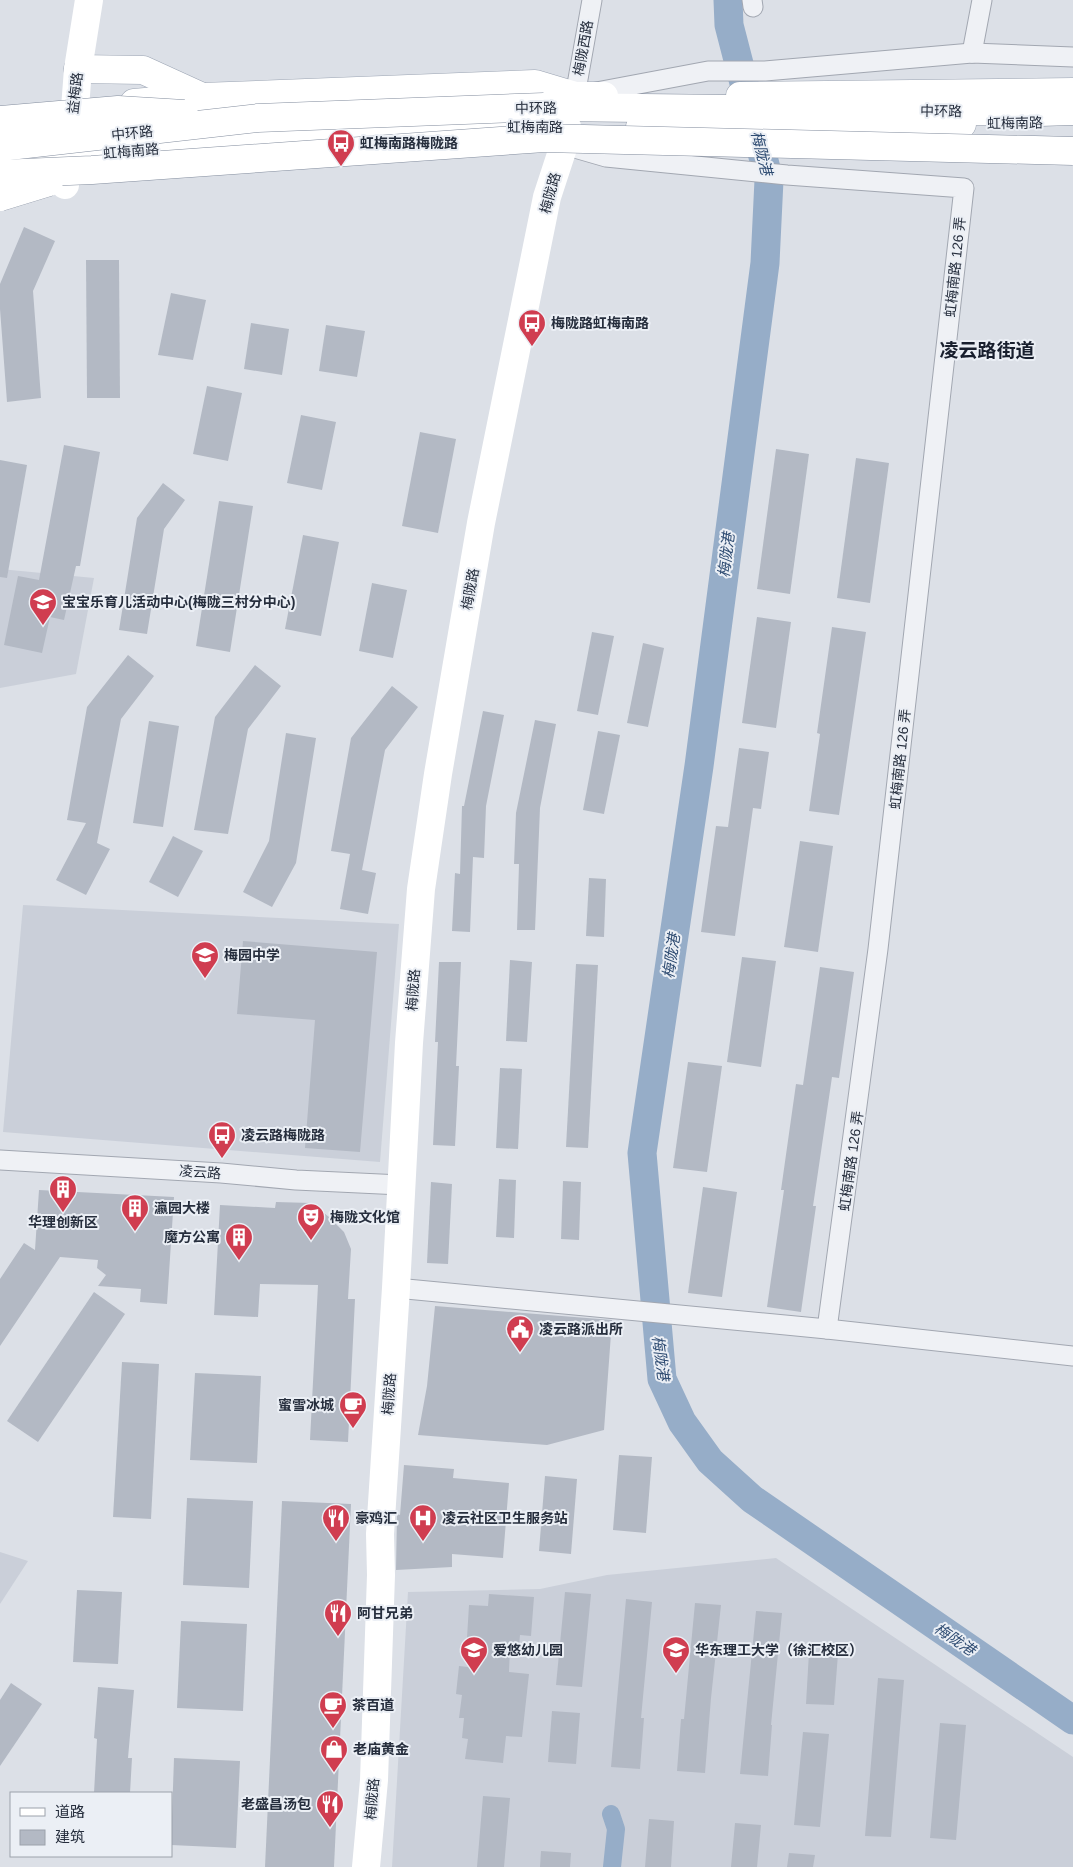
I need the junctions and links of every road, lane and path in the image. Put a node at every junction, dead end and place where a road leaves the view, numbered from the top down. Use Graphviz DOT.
graph roads {
  1 [pos="89,0"];
  2 [pos="592,0"];
  3 [pos="982,0"];
  4 [pos="972,53"];
  5 [pos="1073,57"];
  6 [pos="78,69"];
  7 [pos="342,91"];
  8 [pos="1073,92"];
  9 [pos="575,96"];
  10 [pos="202,97"];
  11 [pos="1073,106"];
  12 [pos="76,108"];
  13 [pos="1073,111"];
  14 [pos="1040,112"];
  15 [pos="399,115"];
  16 [pos="258,118"];
  17 [pos="0,121"];
  18 [pos="1073,122"];
  19 [pos="367,130"];
  20 [pos="566,136"];
  21 [pos="0,146"];
  22 [pos="67,146"];
  23 [pos="1073,151"];
  24 [pos="410,152"];
  25 [pos="0,168"];
  26 [pos="92,170"];
  27 [pos="0,174"];
  28 [pos="65,185"];
  29 [pos="0,197"];
  30 [pos="0,1160"];
  31 [pos="401,1185"];
  32 [pos="396,1288"];
  33 [pos="828,1329"];
  34 [pos="1073,1356"];
  35 [pos="366,1867"];
  1 -- 6 [label="main road, 益梅路"];
  2 -- 9 [label="street, 梅陇西路"];
  3 -- 4 [label="street"];
  4 -- 5 [label="street"];
  4 -- 9 [label="street"];
  6 -- 10 [label="main road"];
  6 -- 12 [label="main road, 益梅路"];
  7 -- 9 [label="main road, 虹梅南路"];
  7 -- 10 [label="main road, 虹梅南路"];
  7 -- 15 [label="main road"];
  8 -- 9 [label="main road, 虹梅南路"];
  9 -- 15 [label="main road, 虹梅南路"];
  10 -- 12 [label="main road, 虹梅南路"];
  11 -- 14 [label="main road"];
  12 -- 17 [label="main road, 虹梅南路"];
  12 -- 22 [label="main road, 益梅路"];
  13 -- 14 [label="main road, 中环路"];
  14 -- 16 [label="main road, 中环路, bridge"];
  15 -- 22 [label="main road, 虹梅南路"];
  16 -- 17 [label="main road, bridge"];
  16 -- 21 [label="main road, 中环路, bridge"];
  18 -- 20 [label="main road, 虹梅南路"];
  19 -- 20 [label="main road, 虹梅南路"];
  19 -- 22 [label="main road, 虹梅南路"];
  19 -- 24 [label="main road"];
  20 -- 24 [label="main road, 虹梅南路"];
  20 -- 31 [label="main road, 梅陇路"];
  20 -- 33 [label="street, 虹梅南路 126 弄"];
  21 -- 22 [label="main road, 虹梅南路"];
  22 -- 25 [label="main road, 虹梅南路"];
  22 -- 28 [label="main road, 益梅路"];
  23 -- 26 [label="main road, bridge"];
  24 -- 28 [label="main road, 虹梅南路"];
  26 -- 27 [label="main road, bridge"];
  26 -- 29 [label="main road, bridge"];
  28 -- 29 [label="main road, 虹梅南路"];
  30 -- 31 [label="street, 凌云路"];
  31 -- 32 [label="main road, 梅陇路"];
  32 -- 33 [label="street"];
  32 -- 35 [label="main road, 梅陇路"];
  33 -- 34 [label="street"];
}
